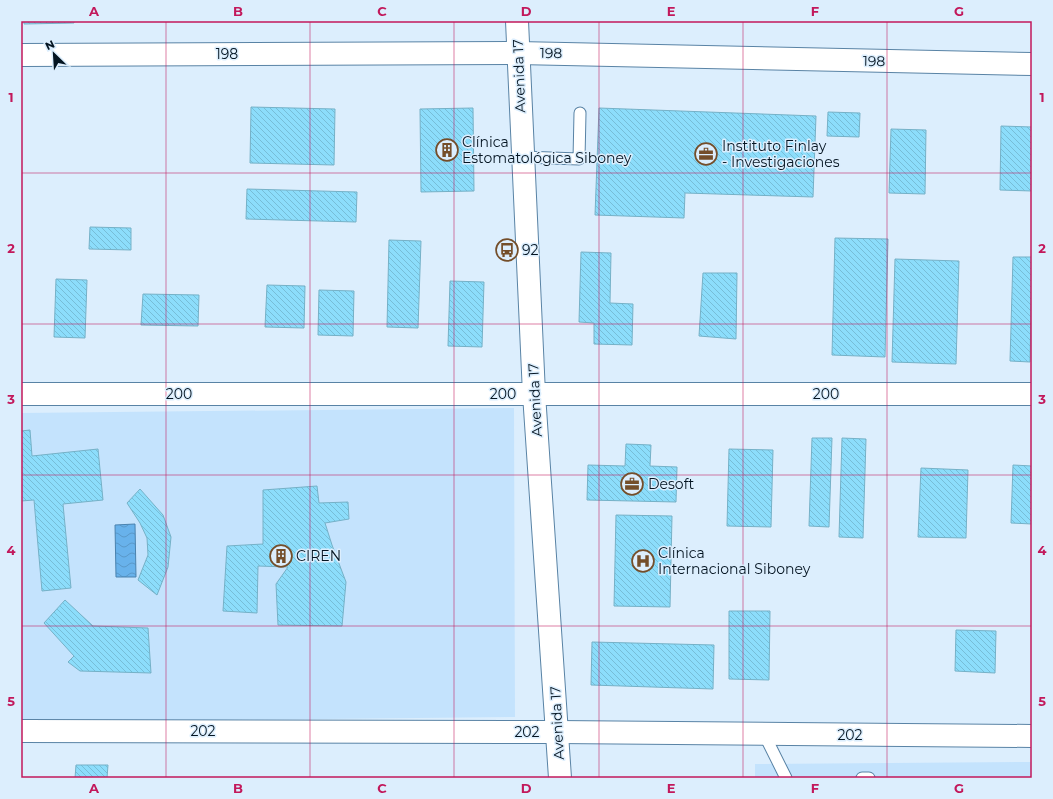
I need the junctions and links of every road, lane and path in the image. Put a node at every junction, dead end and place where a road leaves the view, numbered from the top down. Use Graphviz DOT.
graph roads {
  1 [pos="517,21"];
  2 [pos="518,53"];
  3 [pos="21,55"];
  4 [pos="1032,64"];
  5 [pos="580,113"];
  6 [pos="522,157"];
  7 [pos="21,394"];
  8 [pos="534,394"];
  9 [pos="1032,394"];
  10 [pos="21,731"];
  11 [pos="557,732"];
  12 [pos="764,734"];
  13 [pos="1032,736"];
  14 [pos="560,778"];
  15 [pos="786,778"];
  16 [pos="862,778"];
  17 [pos="869,778"];
  1 -- 2 [label="street, Avenida 17"];
  2 -- 3 [label="street, 198"];
  2 -- 4 [label="street, 198"];
  2 -- 6 [label="street, Avenida 17"];
  5 -- 6 [label="lane"];
  6 -- 8 [label="street, Avenida 17"];
  7 -- 8 [label="street, 200"];
  8 -- 9 [label="street, 200"];
  8 -- 11 [label="street, Avenida 17"];
  10 -- 11 [label="street, 202"];
  11 -- 12 [label="street, 202"];
  11 -- 14 [label="street, Avenida 17"];
  12 -- 13 [label="street, 202"];
  12 -- 15 [label="lane"];
  16 -- 17 [label="lane"];
}
